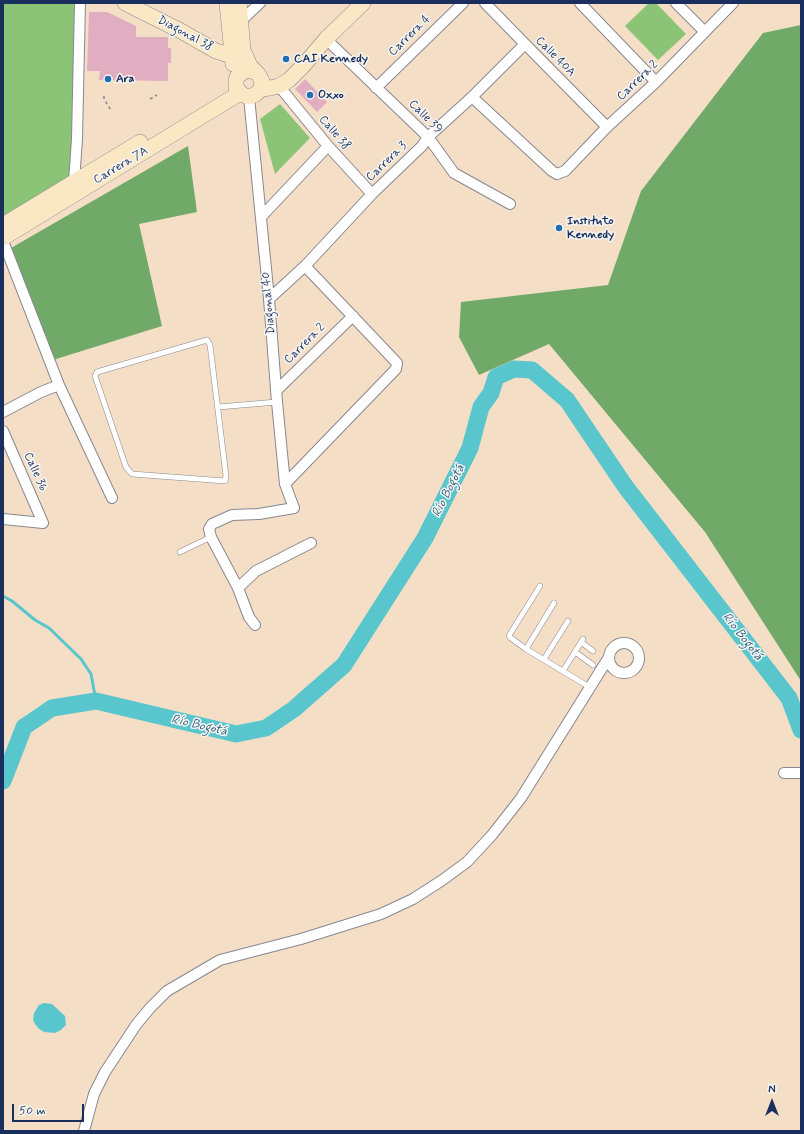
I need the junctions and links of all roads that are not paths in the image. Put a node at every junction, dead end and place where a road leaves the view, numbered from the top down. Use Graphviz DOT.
graph roads {
  1 [pos="80,3"];
  2 [pos="125,3"];
  3 [pos="227,3"];
  4 [pos="239,3"];
  5 [pos="260,3"];
  6 [pos="363,3"];
  7 [pos="463,3"];
  8 [pos="486,3"];
  9 [pos="580,3"];
  10 [pos="676,3"];
  11 [pos="733,3"];
  12 [pos="148,8"];
  13 [pos="240,22"];
  14 [pos="705,32"];
  15 [pos="326,39"];
  16 [pos="525,44"];
  17 [pos="232,55"];
  18 [pos="298,72"];
  19 [pos="248,80"];
  20 [pos="656,82"];
  21 [pos="279,86"];
  22 [pos="376,88"];
  23 [pos="472,97"];
  24 [pos="607,127"];
  25 [pos="428,137"];
  26 [pos="328,146"];
  27 [pos="74,182"];
  28 [pos="372,194"];
  29 [pos="510,204"];
  30 [pos="261,217"];
  31 [pos="3,225"];
  32 [pos="3,238"];
  33 [pos="3,241"];
  34 [pos="305,266"];
  35 [pos="270,300"];
  36 [pos="353,316"];
  37 [pos="59,385"];
  38 [pos="276,392"];
  39 [pos="276,402"];
  40 [pos="218,407"];
  41 [pos="3,412"];
  42 [pos="3,431"];
  43 [pos="285,484"];
  44 [pos="112,498"];
  45 [pos="3,519"];
  46 [pos="211,537"];
  47 [pos="311,543"];
  48 [pos="180,552"];
  49 [pos="540,586"];
  50 [pos="238,588"];
  51 [pos="554,603"];
  52 [pos="568,621"];
  53 [pos="255,625"];
  54 [pos="526,649"];
  55 [pos="593,651"];
  56 [pos="575,652"];
  57 [pos="609,657"];
  58 [pos="544,660"];
  59 [pos="593,665"];
  60 [pos="563,671"];
  61 [pos="591,688"];
  62 [pos="784,773"];
  63 [pos="801,773"];
  64 [pos="84,1131"];
  1 -- 27 [label="street"];
  2 -- 12 [label="main road, Diagonal 38"];
  3 -- 17 [label="main road"];
  4 -- 13 [label="main road, Diagonal 40"];
  5 -- 13 [label="street"];
  6 -- 15 [label="main road"];
  7 -- 22 [label="street, Carrera 4"];
  8 -- 16 [label="street, Calle 40A"];
  9 -- 20 [label="street"];
  10 -- 14 [label="street"];
  11 -- 14 [label="street, Carrera 2"];
  12 -- 17 [label="main road, Diagonal 38"];
  13 -- 19 [label="main road, Diagonal 40"];
  14 -- 20 [label="street, Carrera 2"];
  15 -- 18 [label="main road"];
  15 -- 22 [label="street, Calle 39"];
  16 -- 23 [label="street, Carrera 3"];
  16 -- 24 [label="street, Calle 40A"];
  17 -- 19 [label="main road, Diagonal 38"];
  18 -- 19 [label="main road, Diagonal 38"];
  18 -- 21 [label="main road"];
  19 -- 21 [label="main road"];
  19 -- 27 [label="main road, Carrera 7A"];
  19 -- 30 [label="street, Diagonal 40"];
  19 -- 32 [label="main road, Carrera 7A"];
  20 -- 24 [label="street, Carrera 2"];
  21 -- 26 [label="street, Calle 38"];
  22 -- 25 [label="street, Calle 39"];
  23 -- 24 [label="street, Carrera 2"];
  23 -- 25 [label="street, Carrera 3"];
  25 -- 28 [label="street, Carrera 3"];
  25 -- 29 [label="street, Calle 39"];
  26 -- 28 [label="street, Calle 38"];
  26 -- 30 [label="street"];
  27 -- 31 [label="main road, Carrera 7A"];
  28 -- 34 [label="street, Carrera 3"];
  30 -- 35 [label="street, Diagonal 40"];
  33 -- 37 [label="street"];
  34 -- 35 [label="street, Carrera 3"];
  34 -- 36 [label="street"];
  35 -- 38 [label="street, Diagonal 40"];
  36 -- 38 [label="street, Carrera 2"];
  36 -- 43 [label="street"];
  37 -- 41 [label="street"];
  37 -- 44 [label="street"];
  38 -- 39 [label="street, Diagonal 40"];
  39 -- 40 [label="lane"];
  39 -- 43 [label="street, Diagonal 40"];
  40 -- 40 [label="lane"];
  42 -- 45 [label="street, Calle 36"];
  43 -- 46 [label="street, Diagonal 40"];
  46 -- 48 [label="lane"];
  46 -- 50 [label="street"];
  47 -- 50 [label="street"];
  49 -- 54 [label="lane"];
  50 -- 53 [label="street"];
  51 -- 54 [label="lane"];
  52 -- 58 [label="lane"];
  54 -- 58 [label="lane"];
  55 -- 56 [label="lane"];
  56 -- 59 [label="lane"];
  56 -- 60 [label="lane"];
  57 -- 61 [label="street"];
  58 -- 60 [label="lane"];
  60 -- 61 [label="lane"];
  61 -- 64 [label="street"];
  62 -- 63 [label="street"];
}
